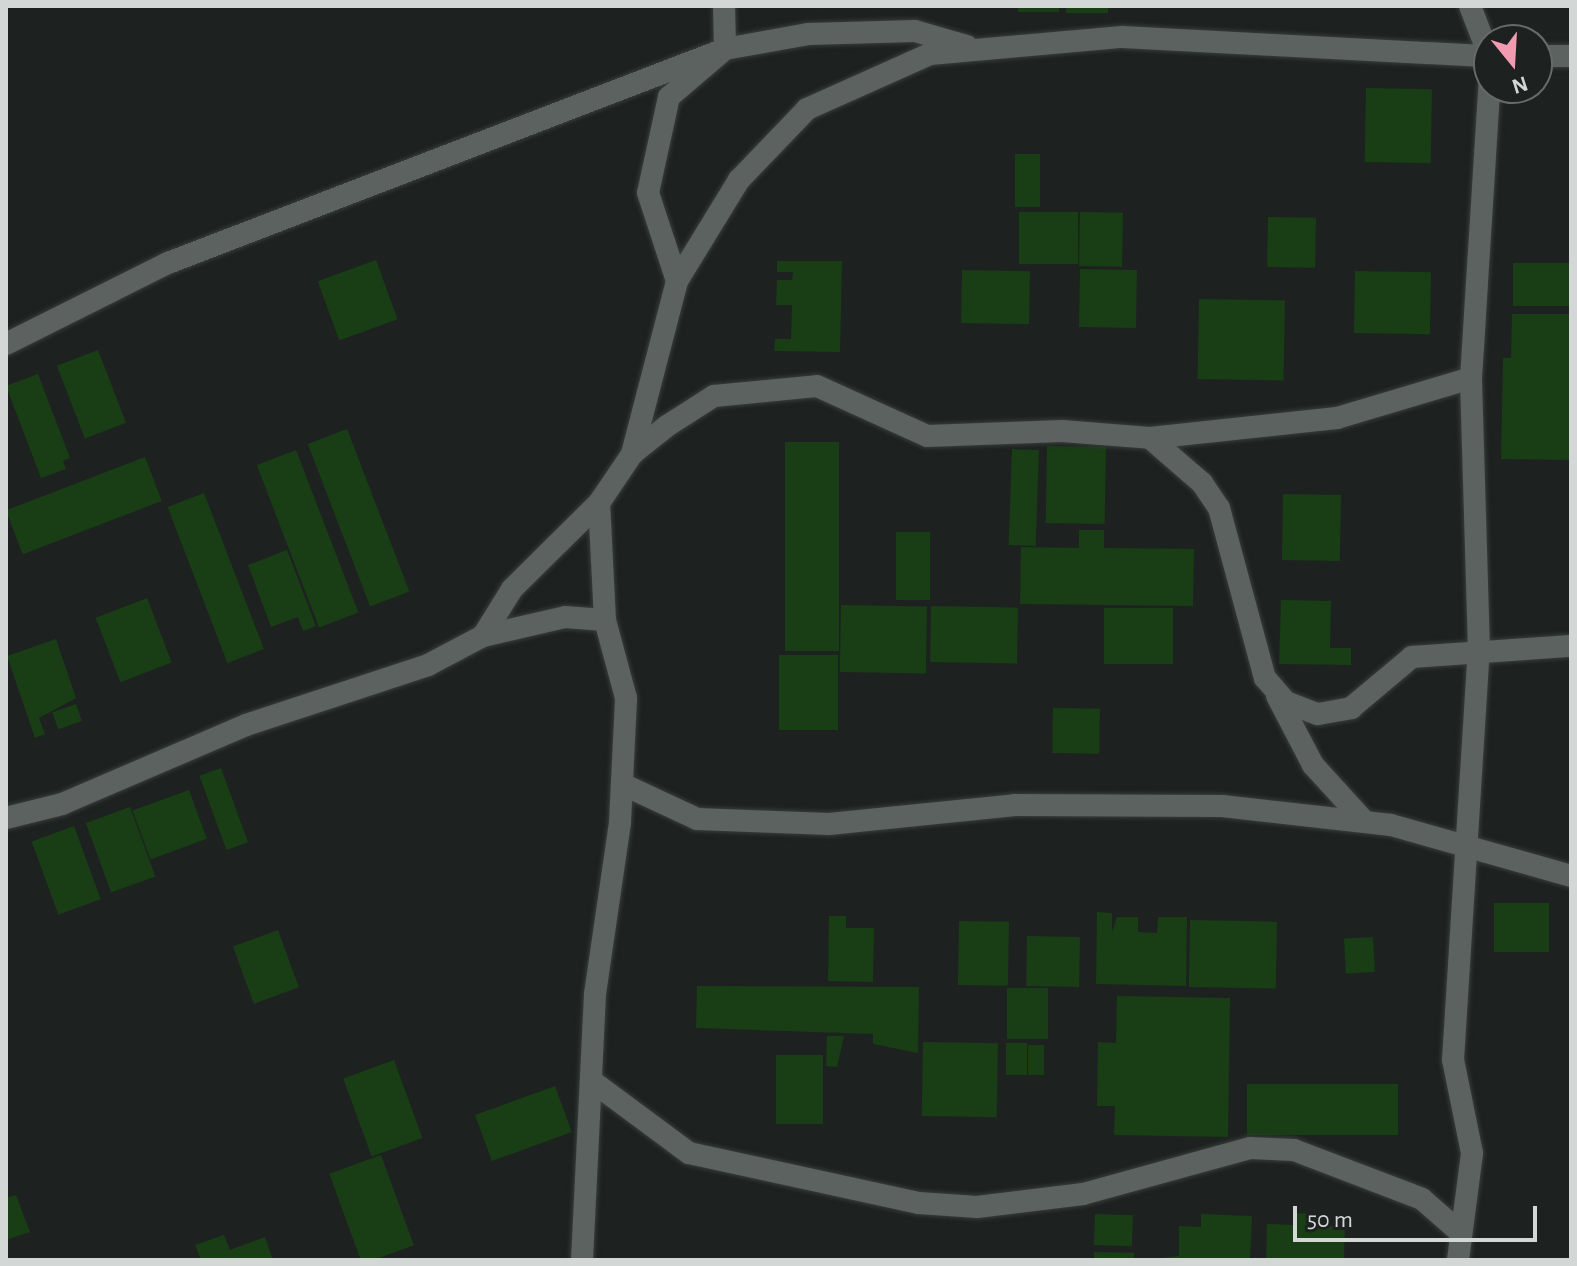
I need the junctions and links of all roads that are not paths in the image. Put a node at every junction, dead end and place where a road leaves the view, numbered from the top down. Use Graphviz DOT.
graph roads {
  1 [pos="724,6"];
  2 [pos="725,49"];
  3 [pos="983,51"];
  4 [pos="1473,54"];
  5 [pos="1488,104"];
  6 [pos="677,281"];
  7 [pos="6,344"];
  8 [pos="1471,378"];
  9 [pos="1150,438"];
  10 [pos="632,454"];
  11 [pos="599,503"];
  12 [pos="605,620"];
  13 [pos="483,636"];
  14 [pos="1571,646"];
  15 [pos="1479,650"];
  16 [pos="1271,684"];
  17 [pos="622,784"];
  18 [pos="6,818"];
  19 [pos="1365,822"];
  20 [pos="1468,848"];
  21 [pos="1571,876"];
  22 [pos="593,1082"];
  23 [pos="1461,1233"];
  24 [pos="582,1260"];
  25 [pos="1458,1260"];
  1 -- 2 [label="street"];
  2 -- 3 [label="street"];
  2 -- 6 [label="street"];
  2 -- 7 [label="street"];
  3 -- 4 [label="street"];
  3 -- 6 [label="street"];
  5 -- 8 [label="street"];
  6 -- 10 [label="street"];
  8 -- 9 [label="street"];
  8 -- 15 [label="street"];
  9 -- 10 [label="street"];
  9 -- 16 [label="street"];
  10 -- 11 [label="street"];
  11 -- 12 [label="street"];
  11 -- 13 [label="street"];
  12 -- 13 [label="street"];
  12 -- 17 [label="street"];
  13 -- 18 [label="street"];
  14 -- 15 [label="street"];
  15 -- 16 [label="street"];
  15 -- 20 [label="street"];
  16 -- 19 [label="street"];
  17 -- 19 [label="street"];
  17 -- 22 [label="street"];
  19 -- 20 [label="street"];
  20 -- 21 [label="street"];
  20 -- 23 [label="street"];
  22 -- 23 [label="street"];
  22 -- 24 [label="street"];
  23 -- 25 [label="street"];
}
